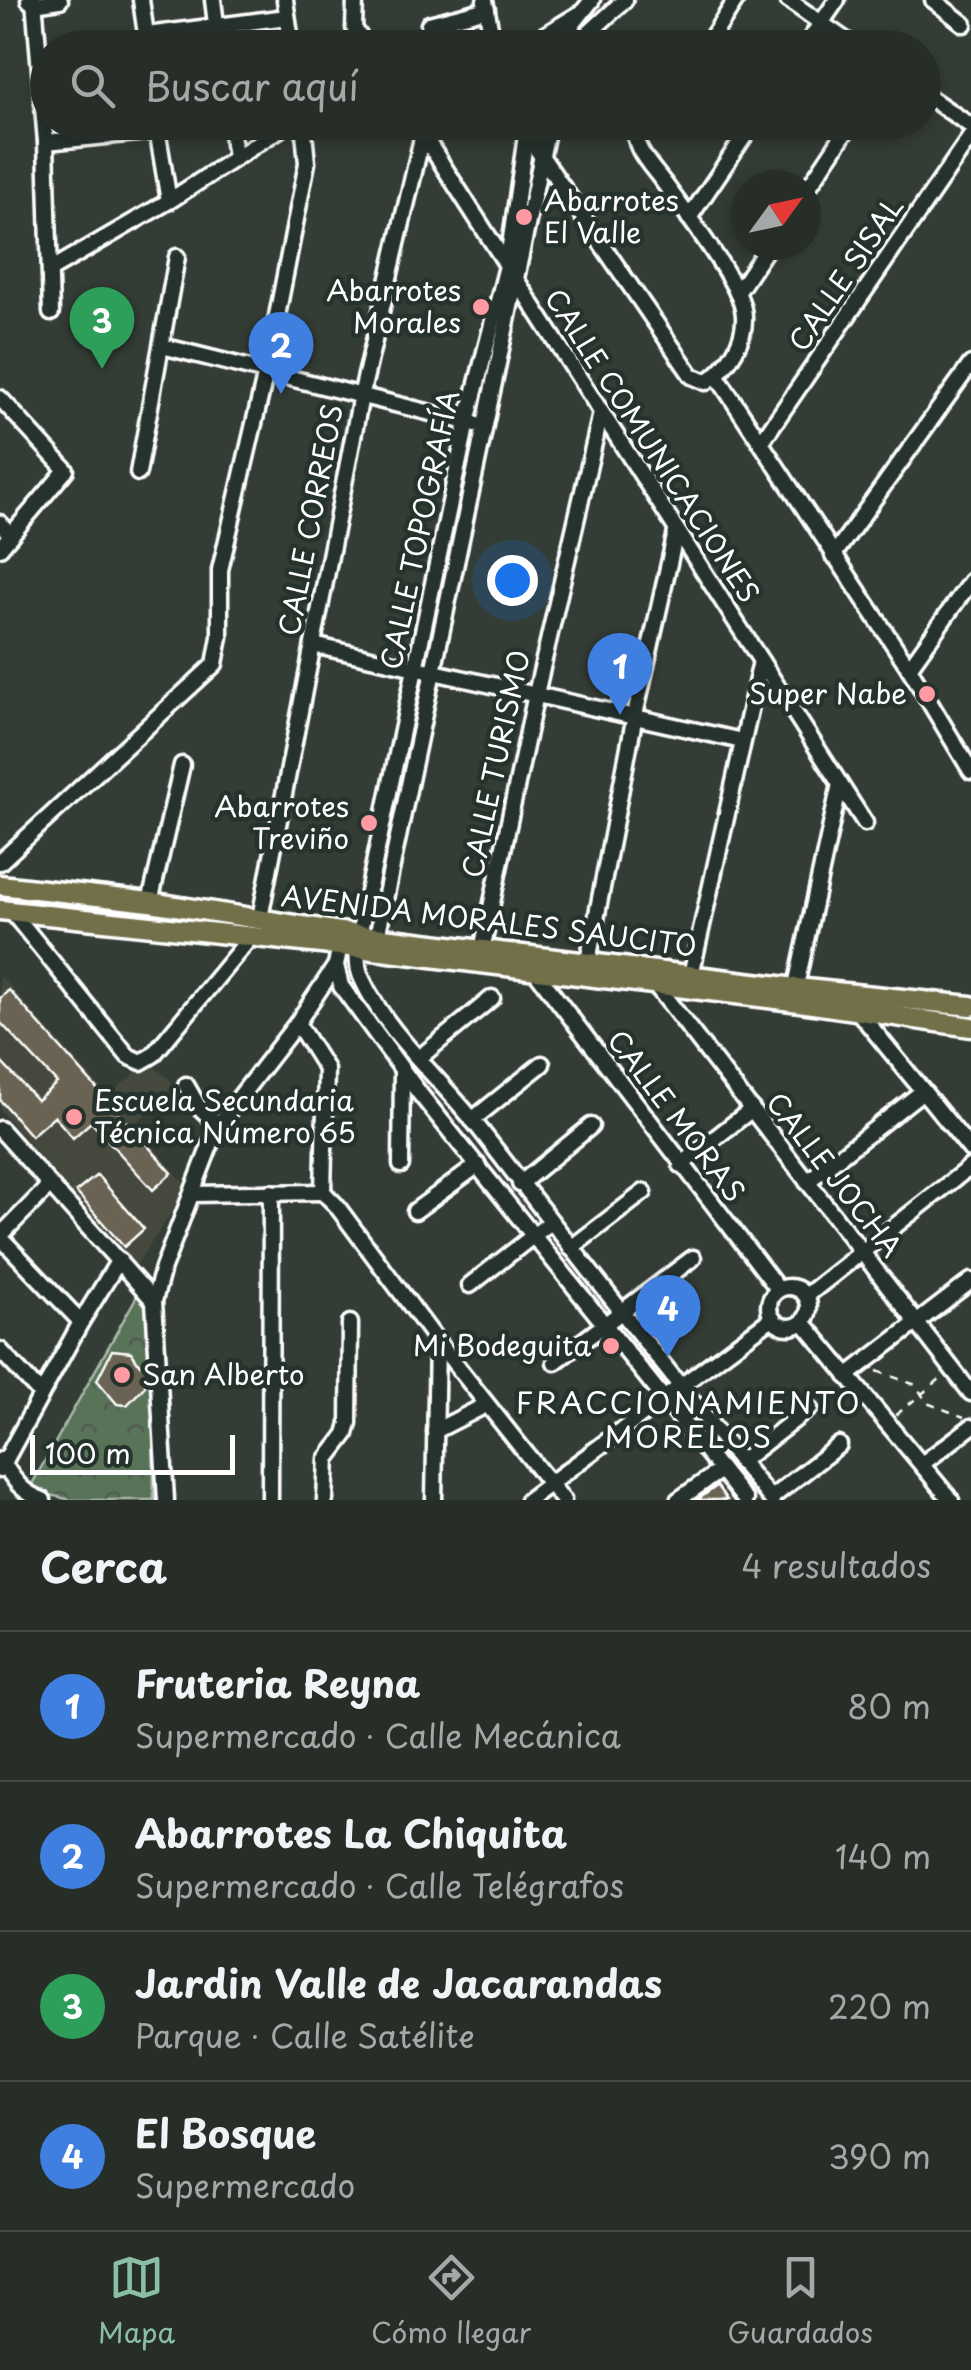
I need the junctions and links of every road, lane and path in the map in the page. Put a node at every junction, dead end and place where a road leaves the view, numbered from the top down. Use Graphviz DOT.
graph roads {
  1 [pos="60,0"];
  2 [pos="141,0"];
  3 [pos="213,0"];
  4 [pos="285,0"];
  5 [pos="355,0"];
  6 [pos="592,0"];
  7 [pos="736,0"];
  8 [pos="788,0"];
  9 [pos="837,0"];
  10 [pos="934,0"];
  11 [pos="32,1"];
  12 [pos="619,2"];
  13 [pos="486,5"];
  14 [pos="579,14"];
  15 [pos="287,17"];
  16 [pos="821,23"];
  17 [pos="430,24"];
  18 [pos="964,24"];
  19 [pos="216,26"];
  20 [pos="37,30"];
  21 [pos="145,30"];
  22 [pos="198,30"];
  23 [pos="217,30"];
  24 [pos="289,30"];
  25 [pos="355,30"];
  26 [pos="491,30"];
  27 [pos="553,30"];
  28 [pos="567,30"];
  29 [pos="592,30"];
  30 [pos="717,30"];
  31 [pos="816,30"];
  32 [pos="831,30"];
  33 [pos="941,106"];
  34 [pos="971,126"];
  35 [pos="971,136"];
  36 [pos="61,140"];
  37 [pos="159,140"];
  38 [pos="232,140"];
  39 [pos="264,140"];
  40 [pos="304,140"];
  41 [pos="416,140"];
  42 [pos="427,140"];
  43 [pos="522,140"];
  44 [pos="533,140"];
  45 [pos="545,140"];
  46 [pos="635,140"];
  47 [pos="742,140"];
  48 [pos="840,140"];
  49 [pos="46,142"];
  50 [pos="542,155"];
  51 [pos="235,158"];
  52 [pos="820,170"];
  53 [pos="169,201"];
  54 [pos="690,218"];
  55 [pos="176,256"];
  56 [pos="760,260"];
  57 [pos="507,266"];
  58 [pos="52,269"];
  59 [pos="516,281"];
  60 [pos="737,293"];
  61 [pos="52,312"];
  62 [pos="162,346"];
  63 [pos="971,364"];
  64 [pos="266,372"];
  65 [pos="717,376"];
  66 [pos="360,396"];
  67 [pos="0,398"];
  68 [pos="602,413"];
  69 [pos="468,422"];
  70 [pos="486,426"];
  71 [pos="762,440"];
  72 [pos="138,473"];
  73 [pos="5,529"];
  74 [pos="676,532"];
  75 [pos="0,548"];
  76 [pos="833,556"];
  77 [pos="971,581"];
  78 [pos="313,645"];
  79 [pos="761,661"];
  80 [pos="415,667"];
  81 [pos="908,668"];
  82 [pos="434,672"];
  83 [pos="536,694"];
  84 [pos="635,715"];
  85 [pos="742,740"];
  86 [pos="182,765"];
  87 [pos="971,771"];
  88 [pos="840,784"];
  89 [pos="865,823"];
  90 [pos="0,862"];
  91 [pos="0,885"];
  92 [pos="150,902"];
  93 [pos="6,911"];
  94 [pos="260,918"];
  95 [pos="249,939"];
  96 [pos="354,947"];
  97 [pos="482,950"];
  98 [pos="586,970"];
  99 [pos="536,972"];
  100 [pos="691,975"];
  101 [pos="657,987"];
  102 [pos="794,995"];
  103 [pos="492,998"];
  104 [pos="971,1006"];
  105 [pos="857,1010"];
  106 [pos="297,1023"];
  107 [pos="971,1028"];
  108 [pos="420,1058"];
  109 [pos="542,1064"];
  110 [pos="402,1070"];
  111 [pos="439,1080"];
  112 [pos="186,1085"];
  113 [pos="923,1091"];
  114 [pos="420,1094"];
  115 [pos="752,1109"];
  116 [pos="472,1120"];
  117 [pos="218,1125"];
  118 [pos="590,1126"];
  119 [pos="0,1129"];
  120 [pos="971,1150"];
  121 [pos="478,1164"];
  122 [pos="400,1165"];
  123 [pos="681,1165"];
  124 [pos="971,1166"];
  125 [pos="807,1182"];
  126 [pos="520,1184"];
  127 [pos="49,1186"];
  128 [pos="271,1192"];
  129 [pos="322,1192"];
  130 [pos="644,1192"];
  131 [pos="193,1194"];
  132 [pos="415,1212"];
  133 [pos="551,1222"];
  134 [pos="0,1236"];
  135 [pos="534,1236"];
  136 [pos="570,1248"];
  137 [pos="862,1253"];
  138 [pos="693,1258"];
  139 [pos="119,1260"];
  140 [pos="971,1281"];
  141 [pos="470,1285"];
  142 [pos="778,1289"];
  143 [pos="806,1296"];
  144 [pos="154,1301"];
  145 [pos="621,1313"];
  146 [pos="772,1318"];
  147 [pos="80,1322"];
  148 [pos="803,1322"];
  149 [pos="350,1323"];
  150 [pos="916,1323"];
  151 [pos="605,1324"];
  152 [pos="437,1341"];
  153 [pos="0,1350"];
  154 [pos="555,1362"];
  155 [pos="861,1365"];
  156 [pos="953,1369"];
  157 [pos="848,1376"];
  158 [pos="680,1386"];
  159 [pos="971,1393"];
  160 [pos="41,1394"];
  161 [pos="922,1394"];
  162 [pos="665,1400"];
  163 [pos="486,1405"];
  164 [pos="810,1408"];
  165 [pos="971,1420"];
  166 [pos="887,1422"];
  167 [pos="971,1428"];
  168 [pos="435,1431"];
  169 [pos="839,1446"];
  170 [pos="740,1462"];
  171 [pos="1,1464"];
  172 [pos="922,1464"];
  173 [pos="721,1470"];
  174 [pos="550,1484"];
  175 [pos="771,1499"];
  176 [pos="43,1500"];
  177 [pos="166,1500"];
  178 [pos="270,1500"];
  179 [pos="325,1500"];
  180 [pos="434,1500"];
  181 [pos="528,1500"];
  182 [pos="563,1500"];
  183 [pos="678,1500"];
  184 [pos="745,1500"];
  185 [pos="951,1500"];
  1 -- 11 [label="street"];
  2 -- 21 [label="street"];
  3 -- 19 [label="street"];
  4 -- 15 [label="street"];
  5 -- 25 [label="street"];
  6 -- 14 [label="street"];
  7 -- 30 [label="street"];
  8 -- 16 [label="street"];
  9 -- 16 [label="street"];
  10 -- 18 [label="street"];
  11 -- 20 [label="street"];
  12 -- 29 [label="street"];
  13 -- 17 [label="street"];
  13 -- 26 [label="street"];
  14 -- 27 [label="street"];
  14 -- 28 [label="street"];
  15 -- 19 [label="street"];
  15 -- 24 [label="street"];
  16 -- 31 [label="street"];
  16 -- 32 [label="street"];
  19 -- 22 [label="street"];
  19 -- 23 [label="street"];
  33 -- 34 [label="street"];
  35 -- 71 [label="street, CALLE SISAL"];
  36 -- 49 [label="street"];
  37 -- 53 [label="street"];
  38 -- 51 [label="street"];
  39 -- 51 [label="street"];
  40 -- 64 [label="street"];
  41 -- 66 [label="street, CALLE CORREOS"];
  42 -- 57 [label="street, CALLE COMUNICACIONES"];
  43 -- 57 [label="street, CALLE TOPOGRAFÍA"];
  44 -- 50 [label="street"];
  45 -- 50 [label="street, CALLE TOPOGRAFÍA"];
  46 -- 54 [label="street"];
  47 -- 54 [label="street"];
  48 -- 52 [label="street"];
  49 -- 58 [label="street"];
  50 -- 59 [label="street, CALLE TOPOGRAFÍA"];
  50 -- 65 [label="street"];
  51 -- 53 [label="street"];
  53 -- 58 [label="street"];
  54 -- 60 [label="street"];
  55 -- 62 [label="street"];
  56 -- 60 [label="street"];
  57 -- 59 [label="street, CALLE COMUNICACIONES"];
  57 -- 69 [label="street, CALLE TOPOGRAFÍA"];
  58 -- 61 [label="street"];
  59 -- 68 [label="street, CALLE COMUNICACIONES"];
  59 -- 70 [label="street, CALLE TOPOGRAFÍA"];
  60 -- 65 [label="street"];
  62 -- 64 [label="street"];
  62 -- 72 [label="street"];
  63 -- 76 [label="street"];
  64 -- 66 [label="street"];
  64 -- 90 [label="street"];
  65 -- 71 [label="street"];
  66 -- 69 [label="street"];
  66 -- 78 [label="street, CALLE CORREOS"];
  67 -- 73 [label="street"];
  68 -- 74 [label="street, CALLE COMUNICACIONES"];
  68 -- 83 [label="street, CALLE TURISMO"];
  69 -- 70 [label="street"];
  69 -- 80 [label="street, CALLE TOPOGRAFÍA"];
  70 -- 82 [label="street, CALLE TOPOGRAFÍA"];
  71 -- 76 [label="street"];
  73 -- 75 [label="street"];
  74 -- 79 [label="street, CALLE COMUNICACIONES"];
  74 -- 84 [label="street"];
  76 -- 81 [label="street"];
  77 -- 81 [label="street"];
  78 -- 80 [label="street"];
  78 -- 94 [label="street, CALLE CORREOS"];
  79 -- 85 [label="street"];
  79 -- 88 [label="street, CALLE COMUNICACIONES"];
  80 -- 82 [label="street"];
  80 -- 96 [label="street, CALLE TOPOGRAFÍA"];
  81 -- 87 [label="street"];
  82 -- 83 [label="street"];
  82 -- 96 [label="street, CALLE TOPOGRAFÍA"];
  83 -- 84 [label="street"];
  83 -- 97 [label="street, CALLE TURISMO"];
  84 -- 85 [label="street"];
  84 -- 98 [label="street"];
  85 -- 100 [label="street"];
  86 -- 92 [label="street"];
  88 -- 89 [label="street, CALLE COMUNICACIONES"];
  88 -- 102 [label="street"];
  91 -- 92 [label="main road, AVENIDA MORALES SAUCITO"];
  92 -- 94 [label="main road, AVENIDA MORALES SAUCITO"];
  93 -- 95 [label="main road, AVENIDA MORALES SAUCITO"];
  93 -- 95 [label="street"];
  94 -- 96 [label="main road, AVENIDA MORALES SAUCITO"];
  95 -- 96 [label="main road, AVENIDA MORALES SAUCITO"];
  96 -- 97 [label="main road, AVENIDA MORALES SAUCITO"];
  96 -- 99 [label="main road, AVENIDA MORALES SAUCITO"];
  96 -- 106 [label="street"];
  96 -- 108 [label="street"];
  96 -- 110 [label="street"];
  97 -- 98 [label="main road, AVENIDA MORALES SAUCITO"];
  98 -- 99 [label="main road, AVENIDA MORALES SAUCITO"];
  98 -- 100 [label="main road, AVENIDA MORALES SAUCITO"];
  98 -- 101 [label="main road, AVENIDA MORALES SAUCITO"];
  99 -- 123 [label="street, CALLE MORAS"];
  100 -- 102 [label="main road, AVENIDA MORALES SAUCITO"];
  101 -- 102 [label="main road, AVENIDA MORALES SAUCITO"];
  101 -- 115 [label="street, CALLE JOCHA"];
  102 -- 104 [label="main road, AVENIDA MORALES SAUCITO"];
  102 -- 105 [label="main road, AVENIDA MORALES SAUCITO"];
  103 -- 108 [label="street"];
  105 -- 107 [label="main road, AVENIDA MORALES SAUCITO"];
  105 -- 113 [label="street"];
  106 -- 117 [label="street"];
  106 -- 129 [label="street"];
  108 -- 111 [label="street"];
  109 -- 116 [label="street"];
  110 -- 114 [label="street"];
  110 -- 122 [label="street"];
  111 -- 114 [label="street"];
  111 -- 116 [label="street"];
  112 -- 117 [label="street"];
  113 -- 120 [label="street"];
  113 -- 125 [label="street"];
  114 -- 121 [label="street"];
  115 -- 123 [label="street"];
  115 -- 125 [label="street, CALLE JOCHA"];
  116 -- 126 [label="street"];
  117 -- 131 [label="street"];
  118 -- 126 [label="street"];
  119 -- 127 [label="street"];
  121 -- 132 [label="street"];
  121 -- 135 [label="street"];
  123 -- 142 [label="street, CALLE MORAS"];
  124 -- 137 [label="street"];
  125 -- 137 [label="street, CALLE JOCHA"];
  126 -- 133 [label="street"];
  127 -- 134 [label="street"];
  127 -- 139 [label="street"];
  128 -- 129 [label="street"];
  128 -- 131 [label="street"];
  128 -- 178 [label="street"];
  129 -- 152 [label="street"];
  130 -- 136 [label="street"];
  131 -- 144 [label="street"];
  133 -- 135 [label="street"];
  133 -- 136 [label="street"];
  134 -- 147 [label="street"];
  135 -- 141 [label="street"];
  135 -- 151 [label="street"];
  136 -- 145 [label="street"];
  137 -- 143 [label="street"];
  137 -- 150 [label="street, CALLE JOCHA"];
  138 -- 145 [label="street"];
  139 -- 144 [label="street"];
  139 -- 147 [label="street"];
  140 -- 150 [label="street"];
  142 -- 143 [label="street"];
  142 -- 146 [label="street"];
  143 -- 148 [label="street"];
  144 -- 177 [label="street"];
  145 -- 151 [label="street"];
  145 -- 158 [label="street"];
  146 -- 148 [label="street"];
  146 -- 158 [label="street"];
  147 -- 160 [label="street"];
  148 -- 157 [label="street"];
  149 -- 179 [label="street"];
  150 -- 155 [label="street"];
  150 -- 156 [label="street, CALLE JOCHA"];
  151 -- 154 [label="street"];
  151 -- 162 [label="street"];
  152 -- 163 [label="street"];
  152 -- 168 [label="street"];
  153 -- 160 [label="street"];
  155 -- 157 [label="street"];
  155 -- 161 [label="path"];
  156 -- 159 [label="street, CALLE JOCHA"];
  156 -- 161 [label="path"];
  157 -- 166 [label="street"];
  158 -- 162 [label="street"];
  158 -- 170 [label="street"];
  160 -- 171 [label="street"];
  161 -- 165 [label="path"];
  161 -- 166 [label="path"];
  162 -- 173 [label="street"];
  162 -- 174 [label="street"];
  163 -- 168 [label="street"];
  163 -- 174 [label="street"];
  164 -- 170 [label="street"];
  166 -- 172 [label="street"];
  167 -- 172 [label="street"];
  168 -- 180 [label="street"];
  169 -- 175 [label="street"];
  170 -- 175 [label="street"];
  171 -- 176 [label="street"];
  172 -- 185 [label="street"];
  173 -- 183 [label="street"];
  173 -- 184 [label="street"];
  174 -- 181 [label="street"];
  174 -- 182 [label="street"];
}
